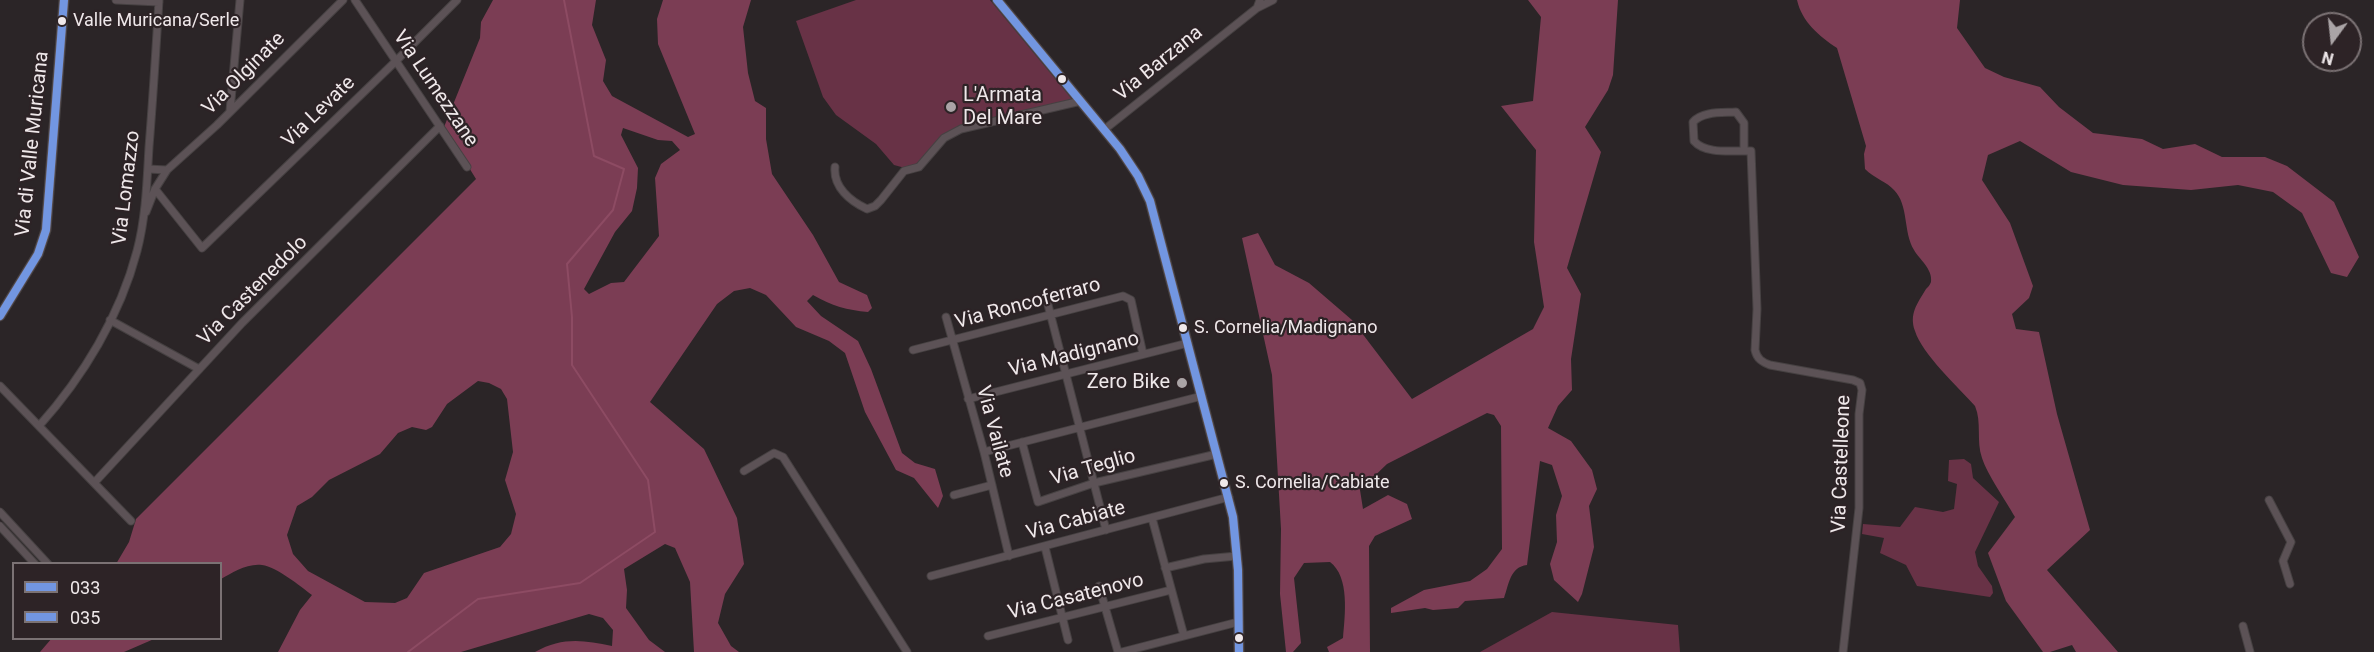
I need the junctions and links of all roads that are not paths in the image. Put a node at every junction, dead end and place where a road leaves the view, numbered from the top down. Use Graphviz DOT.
graph roads {
  1 [pos="64,0"];
  2 [pos="116,0"];
  3 [pos="240,0"];
  4 [pos="343,0"];
  5 [pos="355,0"];
  6 [pos="457,0"];
  7 [pos="997,0"];
  8 [pos="1260,0"];
  9 [pos="1273,0"];
  10 [pos="159,1"];
  11 [pos="1257,8"];
  12 [pos="396,61"];
  13 [pos="1081,101"];
  14 [pos="230,111"];
  15 [pos="440,126"];
  16 [pos="1105,129"];
  17 [pos="1744,151"];
  18 [pos="467,166"];
  19 [pos="835,167"];
  20 [pos="148,169"];
  21 [pos="167,170"];
  22 [pos="155,189"];
  23 [pos="142,223"];
  24 [pos="1046,297"];
  25 [pos="0,316"];
  26 [pos="1050,316"];
  27 [pos="946,317"];
  28 [pos="110,320"];
  29 [pos="953,341"];
  30 [pos="1188,344"];
  31 [pos="913,350"];
  32 [pos="1143,354"];
  33 [pos="199,369"];
  34 [pos="1065,374"];
  35 [pos="0,386"];
  36 [pos="1202,396"];
  37 [pos="968,399"];
  38 [pos="39,426"];
  39 [pos="1079,428"];
  40 [pos="1022,442"];
  41 [pos="984,452"];
  42 [pos="1217,454"];
  43 [pos="744,471"];
  44 [pos="94,483"];
  45 [pos="1094,483"];
  46 [pos="992,485"];
  47 [pos="954,495"];
  48 [pos="1229,498"];
  49 [pos="2269,500"];
  50 [pos="0,512"];
  51 [pos="1152,519"];
  52 [pos="131,521"];
  53 [pos="0,526"];
  54 [pos="1106,530"];
  55 [pos="1045,547"];
  56 [pos="1010,556"];
  57 [pos="1237,556"];
  58 [pos="33,562"];
  59 [pos="46,562"];
  60 [pos="1166,568"];
  61 [pos="931,576"];
  62 [pos="2290,584"];
  63 [pos="1099,586"];
  64 [pos="1171,590"];
  65 [pos="1106,606"];
  66 [pos="1062,618"];
  67 [pos="1238,622"];
  68 [pos="2243,626"];
  69 [pos="988,636"];
  70 [pos="1184,636"];
  71 [pos="1068,640"];
  72 [pos="907,652"];
  73 [pos="1118,652"];
  74 [pos="1122,652"];
  75 [pos="1239,652"];
  76 [pos="1843,652"];
  77 [pos="2250,652"];
  1 -- 25 [label="street, Via di Valle Muricana"];
  2 -- 10 [label="street"];
  3 -- 14 [label="street"];
  4 -- 14 [label="street, Via Olginate"];
  5 -- 12 [label="street, Via Lumezzane"];
  6 -- 12 [label="street, Via Levate"];
  7 -- 13 [label="street"];
  8 -- 11 [label="street"];
  9 -- 11 [label="street, Via Barzana"];
  10 -- 20 [label="street, Via Lomazzo"];
  11 -- 16 [label="street, Via Barzana"];
  12 -- 15 [label="street, Via Lumezzane"];
  12 -- 22 [label="street, Via Levate"];
  13 -- 16 [label="street"];
  13 -- 19 [label="street"];
  14 -- 21 [label="street, Via Olginate"];
  15 -- 18 [label="street, Via Lumezzane"];
  15 -- 33 [label="street, Via Castenedolo"];
  16 -- 30 [label="street"];
  17 -- 17 [label="street, Via Castelleone"];
  17 -- 76 [label="street, Via Castelleone"];
  20 -- 21 [label="street"];
  20 -- 23 [label="street, Via Lomazzo"];
  21 -- 22 [label="street, Via Olginate"];
  22 -- 23 [label="street, Via Olginate"];
  23 -- 28 [label="street, Via Lomazzo"];
  24 -- 26 [label="street"];
  26 -- 29 [label="street, Via Roncoferraro"];
  26 -- 32 [label="street, Via Roncoferraro"];
  26 -- 34 [label="street"];
  27 -- 29 [label="street, Via Vailate"];
  28 -- 33 [label="street"];
  28 -- 38 [label="street, Via Lomazzo"];
  29 -- 31 [label="street, Via Roncoferraro"];
  29 -- 37 [label="street, Via Vailate"];
  30 -- 32 [label="street, Via Madignano"];
  30 -- 36 [label="street"];
  32 -- 34 [label="street, Via Madignano"];
  33 -- 44 [label="street, Via Castenedolo"];
  34 -- 37 [label="street, Via Madignano"];
  34 -- 39 [label="street"];
  35 -- 38 [label="street"];
  36 -- 39 [label="street"];
  36 -- 42 [label="street"];
  37 -- 41 [label="street, Via Vailate"];
  38 -- 44 [label="street"];
  39 -- 40 [label="street"];
  39 -- 45 [label="street"];
  40 -- 41 [label="street"];
  40 -- 45 [label="street, Via Teglio"];
  41 -- 46 [label="street, Via Vailate"];
  42 -- 45 [label="street, Via Teglio"];
  42 -- 48 [label="street"];
  43 -- 72 [label="street"];
  44 -- 52 [label="street"];
  45 -- 54 [label="street"];
  46 -- 47 [label="street"];
  46 -- 56 [label="street, Via Vailate"];
  48 -- 51 [label="street, Via Cabiate"];
  48 -- 57 [label="street"];
  49 -- 62 [label="street"];
  50 -- 59 [label="street"];
  51 -- 54 [label="street, Via Cabiate"];
  51 -- 60 [label="street, Via Casatenovo"];
  53 -- 58 [label="street"];
  54 -- 55 [label="street, Via Cabiate"];
  55 -- 56 [label="street, Via Cabiate"];
  55 -- 66 [label="street"];
  56 -- 61 [label="street, Via Cabiate"];
  57 -- 60 [label="street"];
  57 -- 67 [label="street"];
  60 -- 64 [label="street, Via Casatenovo"];
  63 -- 65 [label="street"];
  64 -- 65 [label="street, Via Casatenovo"];
  64 -- 70 [label="street, Via Casatenovo"];
  65 -- 66 [label="street, Via Casatenovo"];
  65 -- 73 [label="street"];
  66 -- 69 [label="street, Via Casatenovo"];
  66 -- 71 [label="street"];
  67 -- 70 [label="street"];
  67 -- 75 [label="street"];
  68 -- 77 [label="street"];
  70 -- 74 [label="street"];
}
